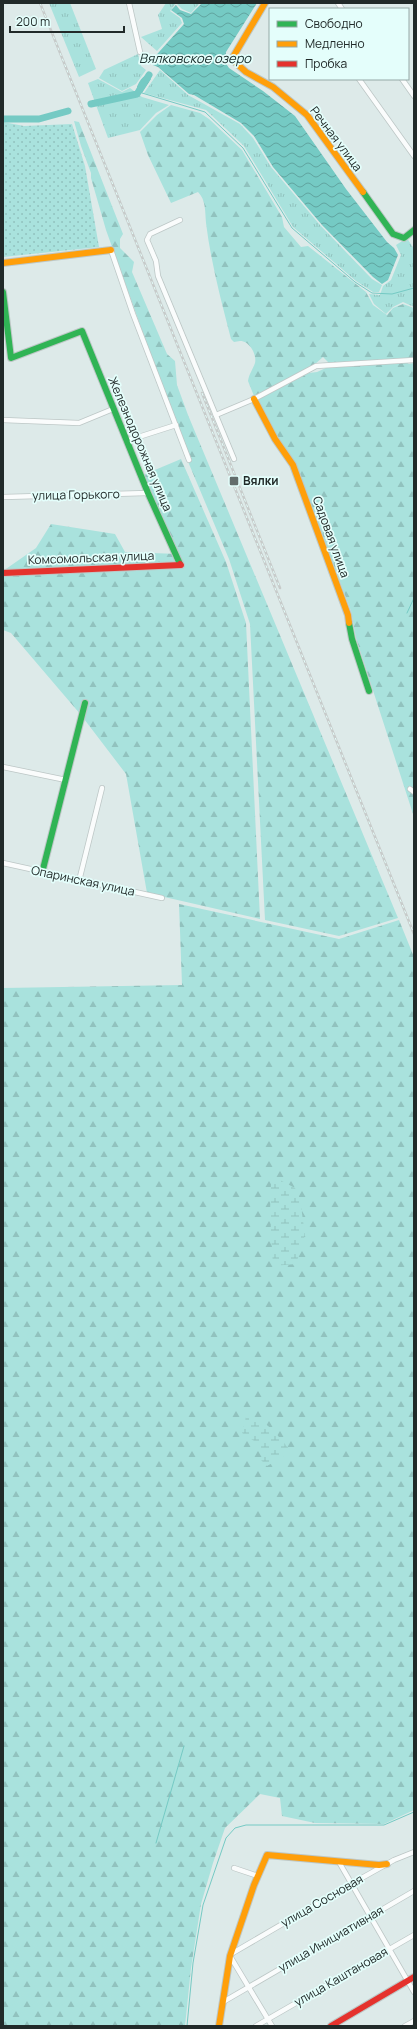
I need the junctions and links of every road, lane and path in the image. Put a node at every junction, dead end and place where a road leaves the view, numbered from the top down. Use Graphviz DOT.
graph roads {
  1 [pos="129,3"];
  2 [pos="265,3"];
  3 [pos="140,52"];
  4 [pos="360,80"];
  5 [pos="403,80"];
  6 [pos="414,96"];
  7 [pos="414,156"];
  8 [pos="180,220"];
  9 [pos="414,230"];
  10 [pos="111,250"];
  11 [pos="3,263"];
  12 [pos="3,292"];
  13 [pos="414,360"];
  14 [pos="254,399"];
  15 [pos="113,408"];
  16 [pos="216,415"];
  17 [pos="3,420"];
  18 [pos="176,425"];
  19 [pos="126,441"];
  20 [pos="234,459"];
  21 [pos="189,460"];
  22 [pos="148,493"];
  23 [pos="3,497"];
  24 [pos="181,564"];
  25 [pos="3,573"];
  26 [pos="369,691"];
  27 [pos="85,703"];
  28 [pos="3,767"];
  29 [pos="66,780"];
  30 [pos="102,788"];
  31 [pos="3,864"];
  32 [pos="42,873"];
  33 [pos="79,881"];
  34 [pos="162,898"];
  35 [pos="414,1852"];
  36 [pos="339,1862"];
  37 [pos="387,1864"];
  38 [pos="234,1868"];
  39 [pos="258,1876"];
  40 [pos="351,1884"];
  41 [pos="414,1891"];
  42 [pos="370,1916"];
  43 [pos="414,1935"];
  44 [pos="389,1949"];
  45 [pos="231,1955"];
  46 [pos="414,1977"];
  47 [pos="408,1981"];
  48 [pos="248,1987"];
  49 [pos="414,1992"];
  50 [pos="223,2002"];
  51 [pos="268,2019"];
  52 [pos="414,2021"];
  53 [pos="219,2026"];
  54 [pos="256,2026"];
  55 [pos="272,2026"];
  56 [pos="331,2026"];
  57 [pos="405,2026"];
  1 -- 3 [label="street"];
  2 -- 9 [label="street, Речная улица"];
  4 -- 7 [label="street"];
  5 -- 6 [label="street"];
  8 -- 16 [label="street"];
  10 -- 11 [label="street"];
  10 -- 18 [label="street"];
  12 -- 15 [label="street, Железнодорожная улица"];
  13 -- 14 [label="street"];
  14 -- 16 [label="street"];
  14 -- 26 [label="street, Садовая улица"];
  15 -- 17 [label="street"];
  15 -- 19 [label="street, Железнодорожная улица"];
  16 -- 20 [label="street"];
  18 -- 19 [label="street"];
  18 -- 21 [label="street"];
  19 -- 22 [label="street, Железнодорожная улица"];
  22 -- 23 [label="street, улица Горького"];
  22 -- 24 [label="street, Железнодорожная улица"];
  24 -- 25 [label="street, Комсомольская улица"];
  27 -- 29 [label="street"];
  28 -- 29 [label="street"];
  29 -- 32 [label="street"];
  30 -- 33 [label="street"];
  31 -- 32 [label="street, Опаринская улица"];
  32 -- 33 [label="street, Опаринская улица"];
  33 -- 34 [label="street, Опаринская улица"];
  35 -- 37 [label="street, улица Сосновая"];
  36 -- 37 [label="street"];
  36 -- 39 [label="street"];
  36 -- 40 [label="street"];
  37 -- 40 [label="street, улица Сосновая"];
  38 -- 39 [label="street"];
  39 -- 45 [label="street"];
  40 -- 42 [label="street"];
  40 -- 45 [label="street, улица Сосновая"];
  41 -- 42 [label="street, улица Инициативная"];
  42 -- 44 [label="street"];
  42 -- 48 [label="street, улица Инициативная"];
  43 -- 44 [label="street, улица Каштановая"];
  44 -- 47 [label="street"];
  44 -- 51 [label="street, улица Каштановая"];
  45 -- 48 [label="street"];
  45 -- 50 [label="street"];
  46 -- 47 [label="street"];
  47 -- 49 [label="street"];
  47 -- 56 [label="street"];
  48 -- 50 [label="street, улица Инициативная"];
  48 -- 51 [label="street"];
  50 -- 53 [label="street"];
  51 -- 54 [label="street, улица Каштановая"];
  51 -- 55 [label="street"];
  52 -- 57 [label="street"];
}
